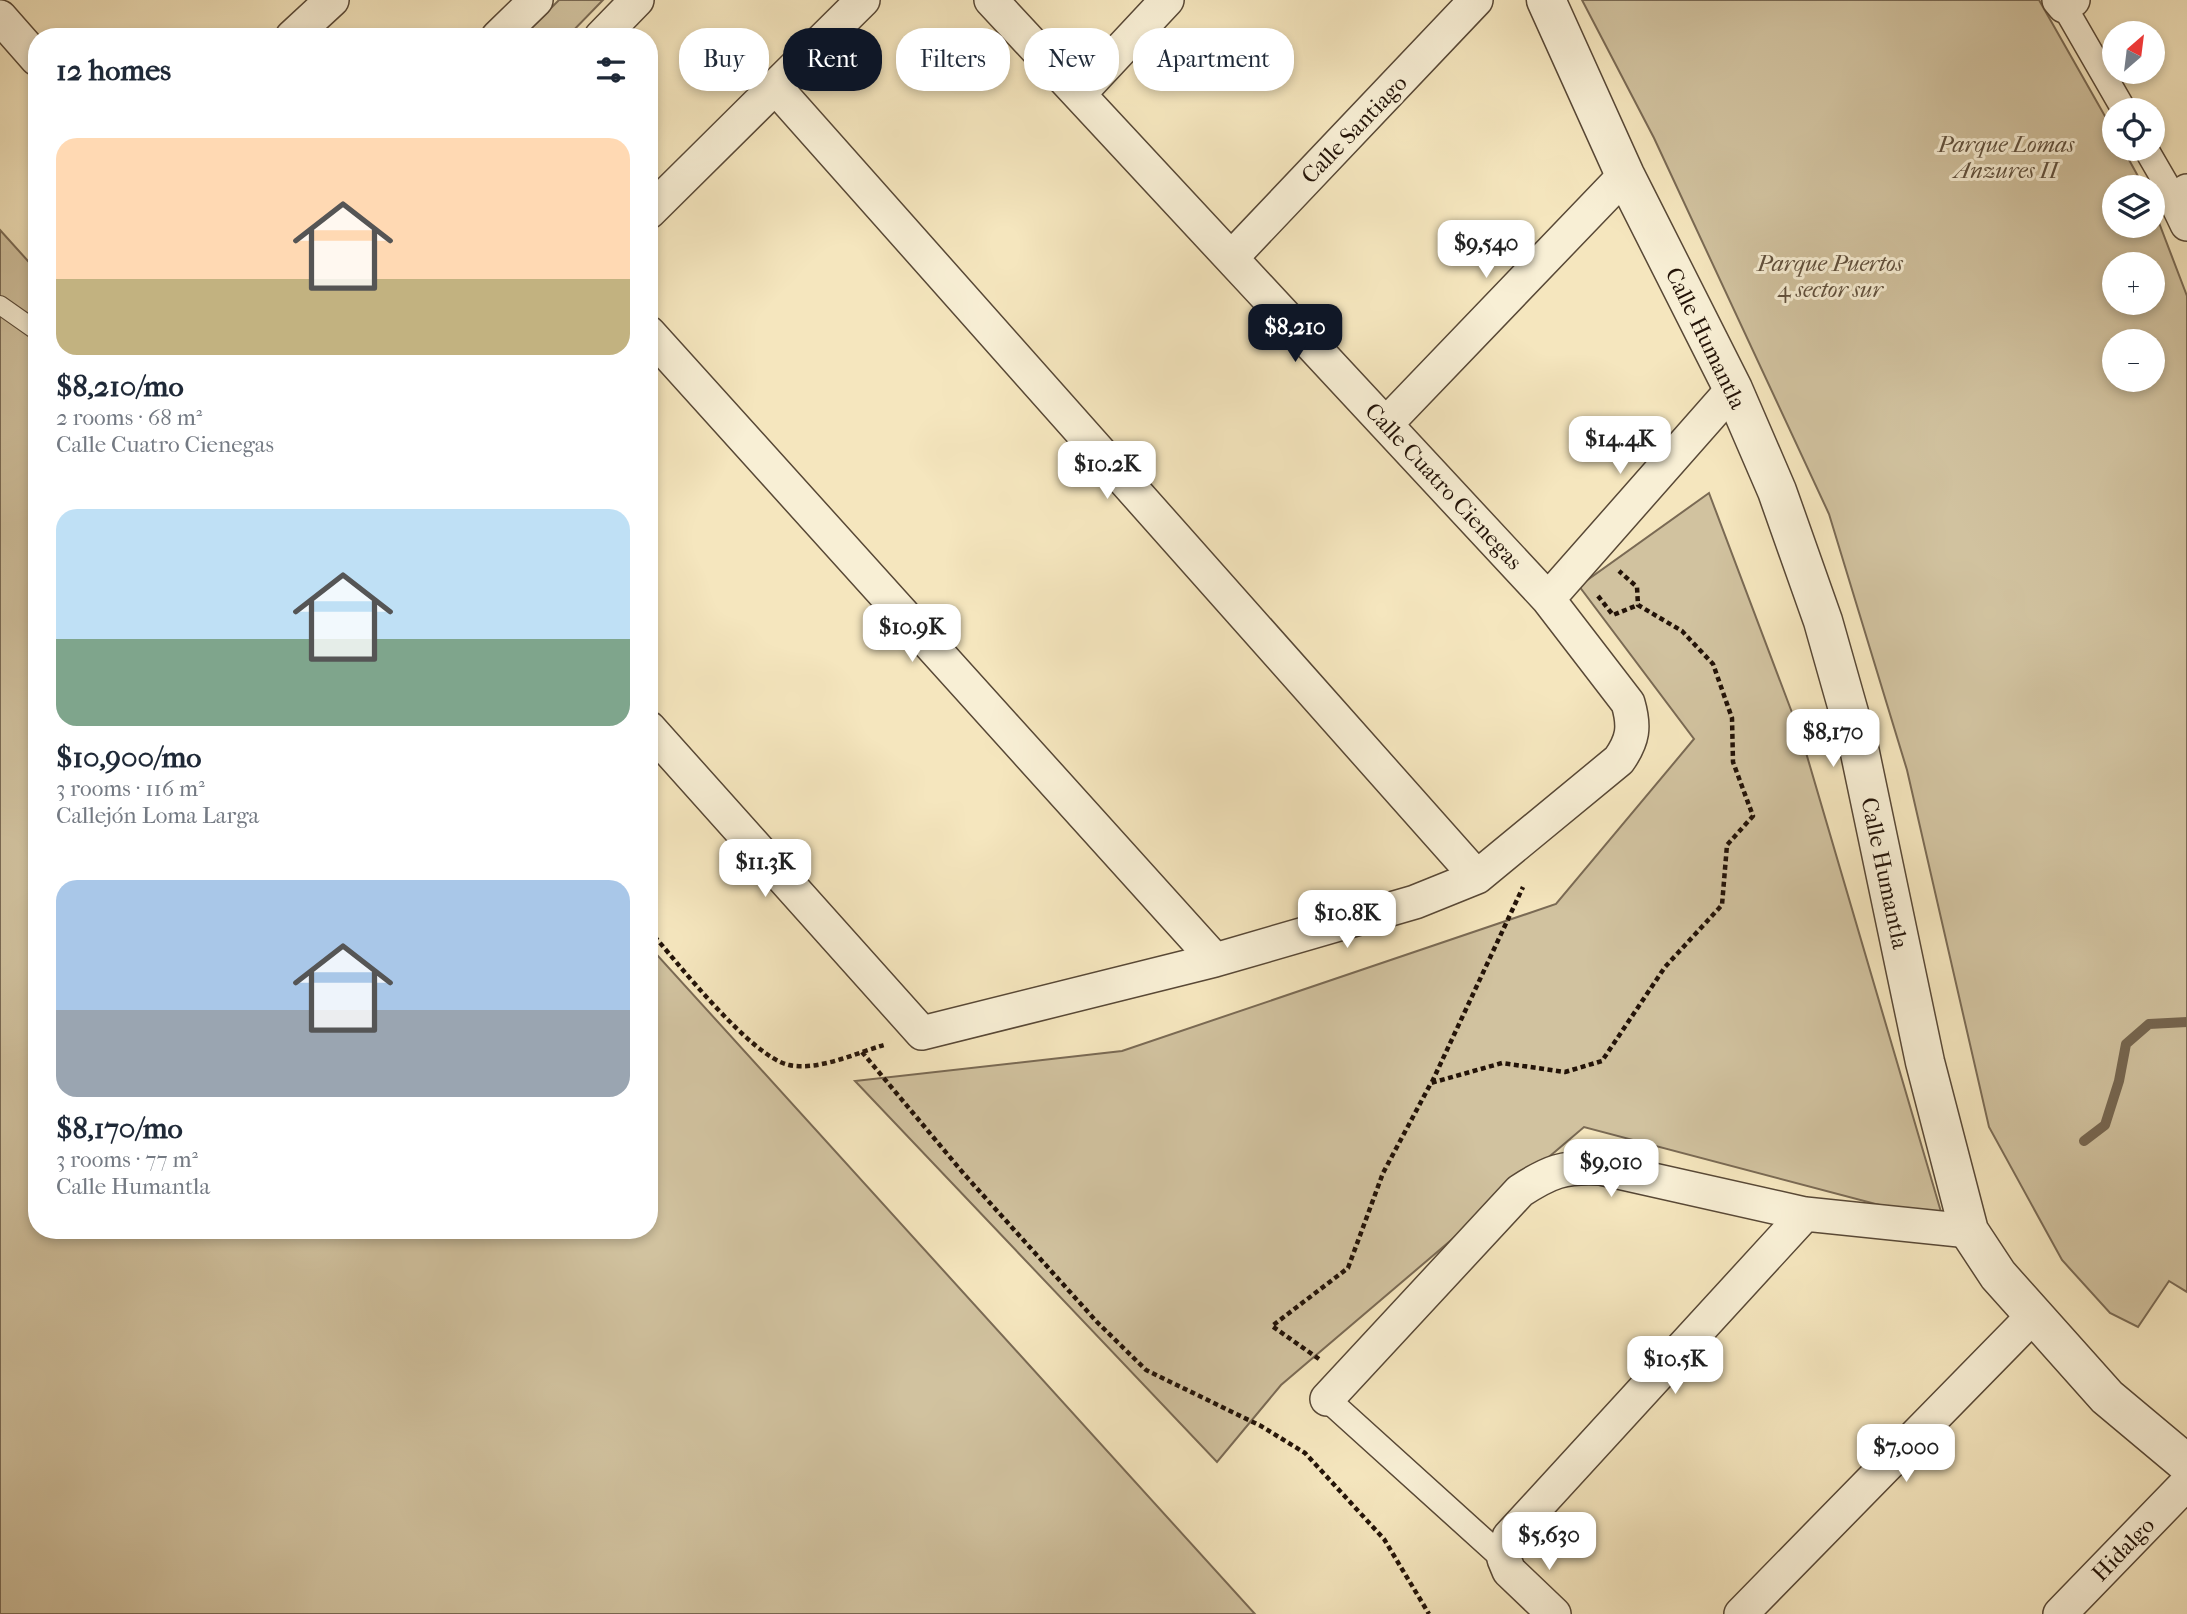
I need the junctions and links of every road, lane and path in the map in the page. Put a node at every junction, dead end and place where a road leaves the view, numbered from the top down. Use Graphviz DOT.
graph roads {
  1 [pos="332,0"];
  2 [pos="536,0"];
  3 [pos="637,0"];
  4 [pos="863,0"];
  5 [pos="992,0"];
  6 [pos="1167,0"];
  7 [pos="1476,0"];
  8 [pos="1546,0"];
  9 [pos="2065,2"];
  10 [pos="0,17"];
  11 [pos="302,28"];
  12 [pos="507,28"];
  13 [pos="610,28"];
  14 [pos="28,49"];
  15 [pos="777,89"];
  16 [pos="1080,93"];
  17 [pos="2117,98"];
  18 [pos="2154,161"];
  19 [pos="1625,175"];
  20 [pos="658,203"];
  21 [pos="2183,204"];
  22 [pos="1232,257"];
  23 [pos="0,305"];
  24 [pos="28,325"];
  25 [pos="658,343"];
  26 [pos="1733,389"];
  27 [pos="1386,424"];
  28 [pos="1612,574"];
  29 [pos="1601,586"];
  30 [pos="1548,599"];
  31 [pos="1638,605"];
  32 [pos="658,737"];
  33 [pos="1477,877"];
  34 [pos="1525,883"];
  35 [pos="658,940"];
  36 [pos="1215,960"];
  37 [pos="922,1033"];
  38 [pos="862,1052"];
  39 [pos="1431,1083"];
  40 [pos="1805,1214"];
  41 [pos="1969,1231"];
  42 [pos="2033,1316"];
  43 [pos="1338,1389"];
  44 [pos="2187,1464"];
  45 [pos="2187,1483"];
  46 [pos="1504,1559"];
  47 [pos="1429,1614"];
  48 [pos="1554,1614"];
  49 [pos="1741,1614"];
  50 [pos="2060,1614"];
  1 -- 11 [label="street"];
  2 -- 12 [label="street"];
  3 -- 13 [label="street"];
  4 -- 15 [label="street"];
  5 -- 16 [label="street, Calle Cuatro Cienegas"];
  6 -- 16 [label="street"];
  7 -- 22 [label="street, Calle Santiago"];
  8 -- 19 [label="street, Calle Humantla"];
  9 -- 17 [label="street"];
  10 -- 14 [label="street"];
  15 -- 20 [label="street"];
  15 -- 33 [label="street"];
  16 -- 22 [label="street, Calle Cuatro Cienegas"];
  18 -- 21 [label="street"];
  19 -- 26 [label="street, Calle Humantla"];
  19 -- 27 [label="street"];
  22 -- 27 [label="street, Calle Cuatro Cienegas"];
  23 -- 24 [label="lane"];
  25 -- 36 [label="street"];
  26 -- 30 [label="street"];
  26 -- 41 [label="street, Calle Humantla"];
  27 -- 30 [label="street, Calle Cuatro Cienegas"];
  28 -- 31 [label="path"];
  29 -- 31 [label="path"];
  30 -- 33 [label="street, Calle Cuatro Cienegas"];
  31 -- 39 [label="path"];
  32 -- 37 [label="street"];
  33 -- 36 [label="street"];
  34 -- 39 [label="path"];
  35 -- 38 [label="path"];
  36 -- 37 [label="street"];
  37 -- 38 [label="path"];
  38 -- 47 [label="path"];
  39 -- 43 [label="path"];
  40 -- 41 [label="street"];
  40 -- 43 [label="street"];
  40 -- 46 [label="street"];
  41 -- 42 [label="street, Calle Humantla"];
  42 -- 44 [label="street, Calle Humantla"];
  42 -- 49 [label="street"];
  43 -- 46 [label="street"];
  45 -- 50 [label="street, Hidalgo"];
  46 -- 48 [label="street"];
}
